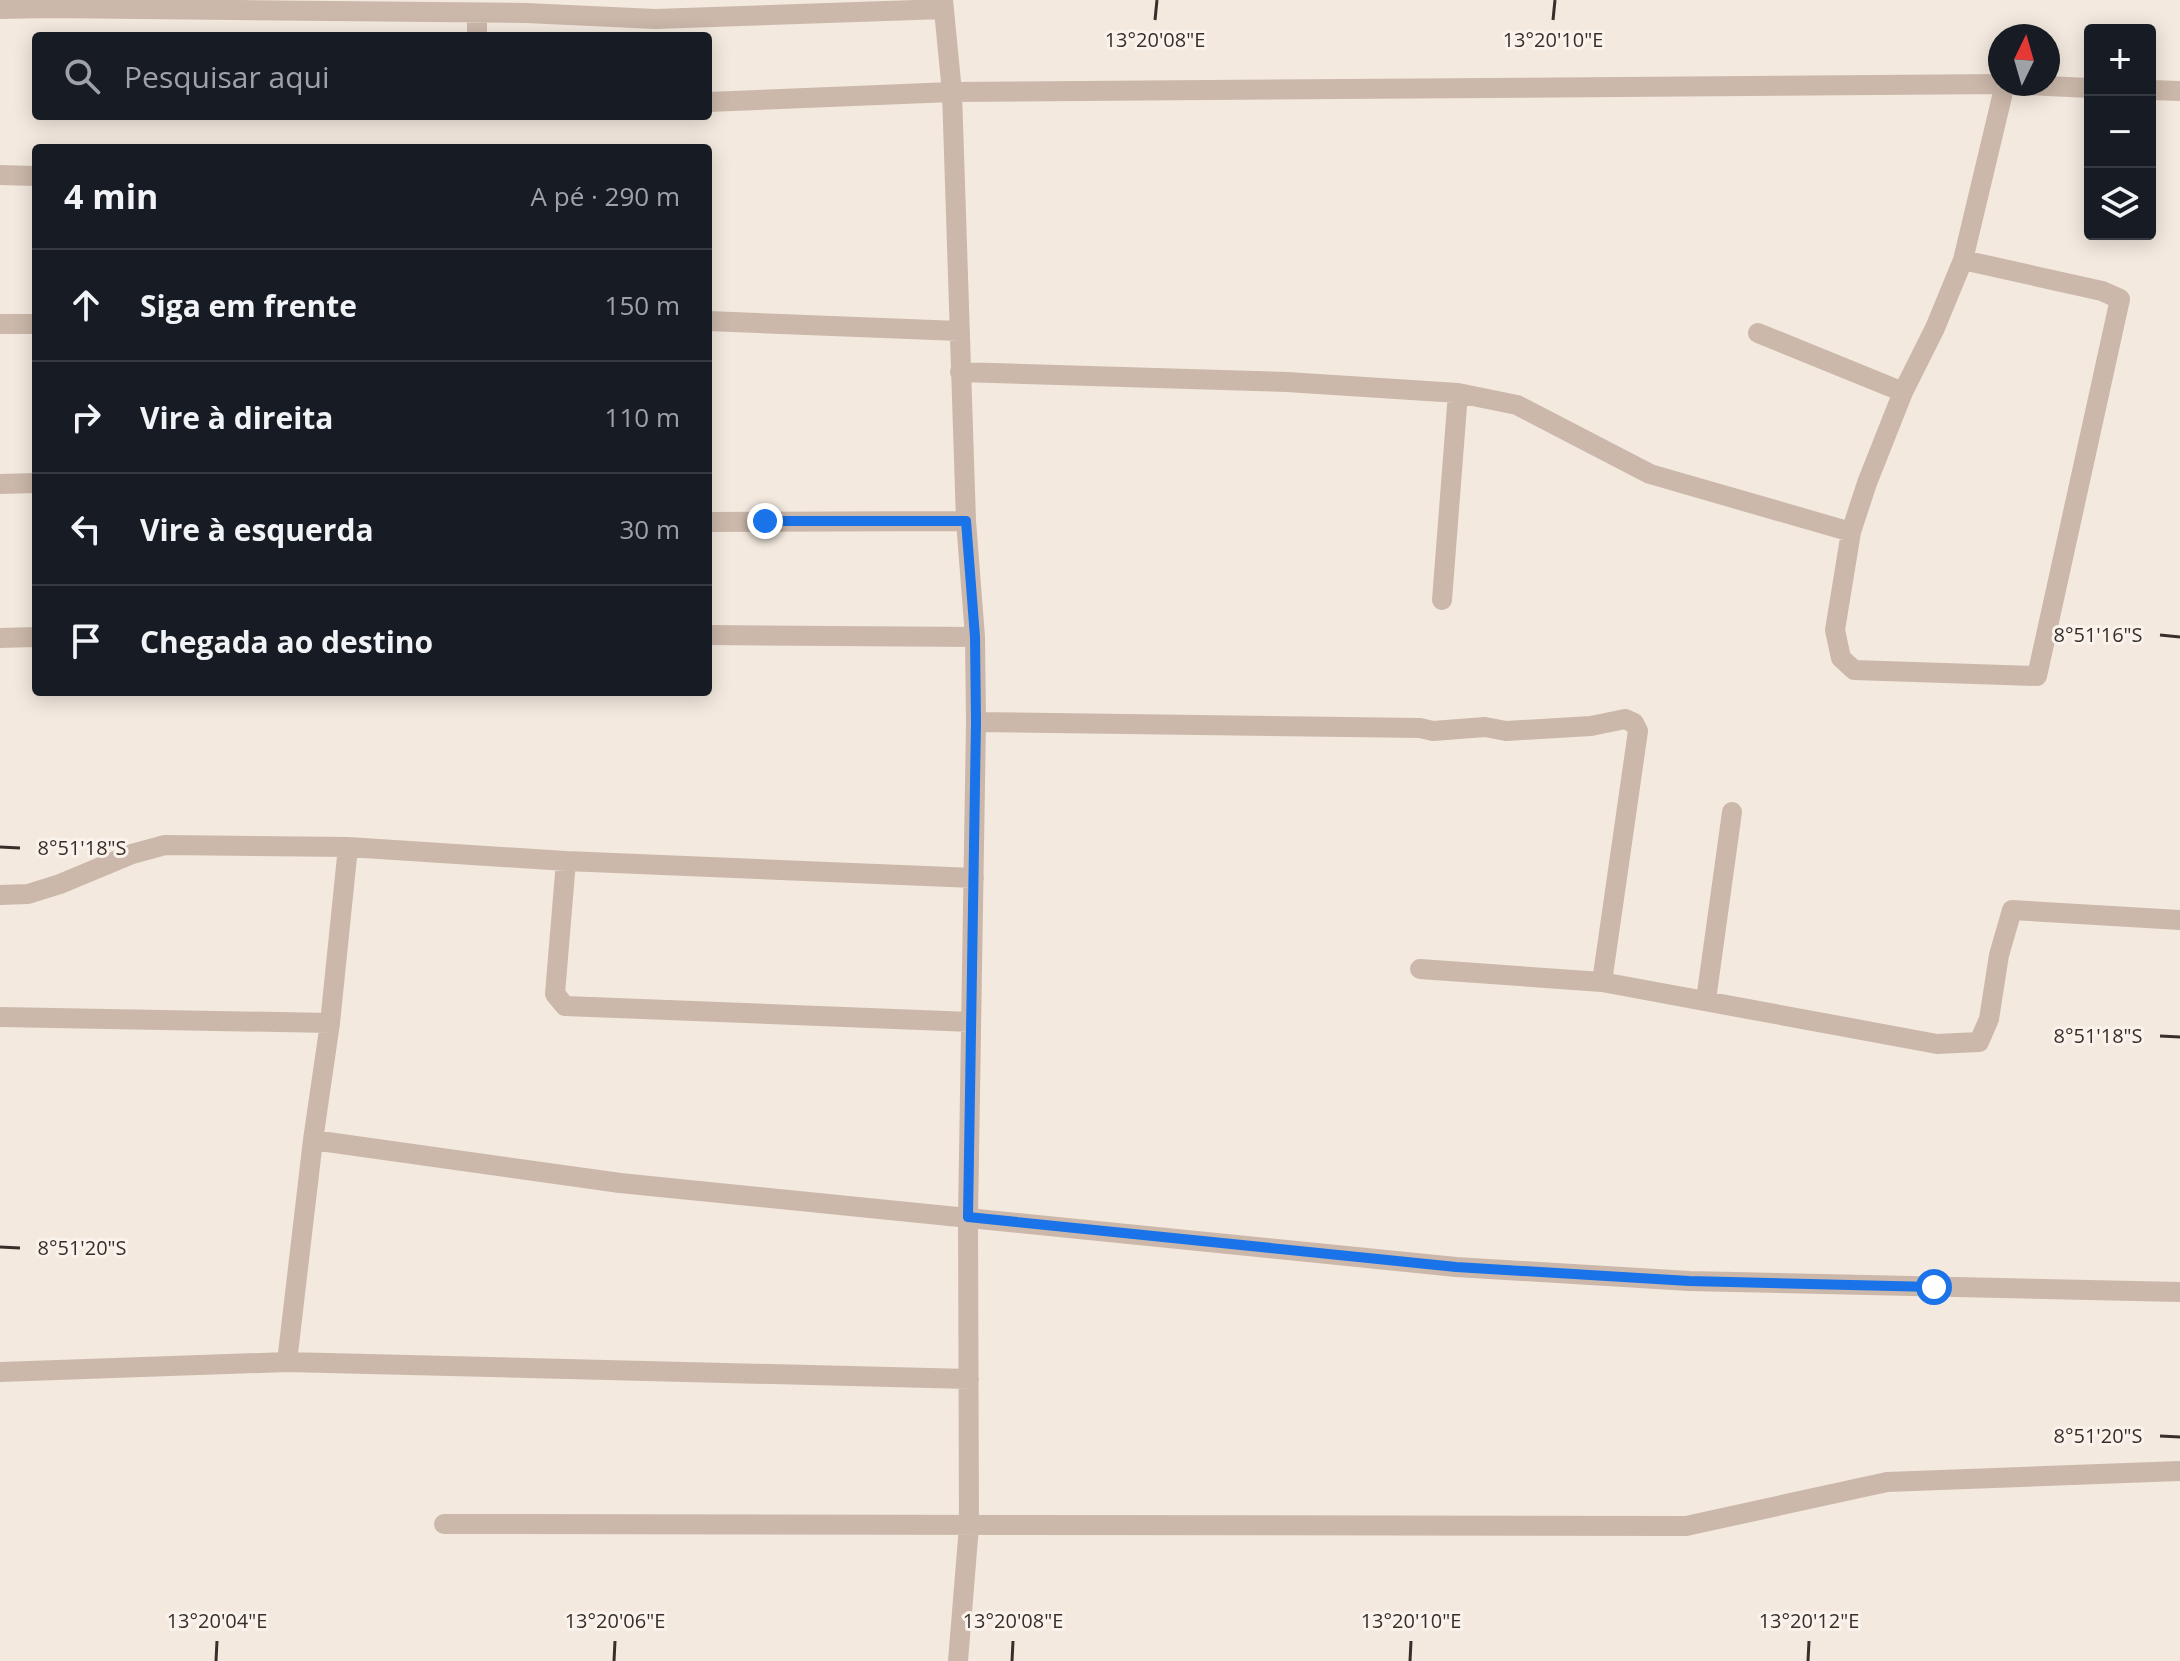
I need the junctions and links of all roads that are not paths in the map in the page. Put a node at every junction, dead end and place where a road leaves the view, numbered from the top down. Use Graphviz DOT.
graph roads {
  1 [pos="944,4"];
  2 [pos="0,9"];
  3 [pos="477,14"];
  4 [pos="477,32"];
  5 [pos="1988,84"];
  6 [pos="2060,87"];
  7 [pos="2084,88"];
  8 [pos="2156,90"];
  9 [pos="2180,91"];
  10 [pos="952,92"];
  11 [pos="2002,96"];
  12 [pos="712,102"];
  13 [pos="0,175"];
  14 [pos="32,176"];
  15 [pos="1963,260"];
  16 [pos="712,321"];
  17 [pos="0,324"];
  18 [pos="32,324"];
  19 [pos="959,331"];
  20 [pos="1758,333"];
  21 [pos="960,372"];
  22 [pos="1903,392"];
  23 [pos="1458,393"];
  24 [pos="32,483"];
  25 [pos="0,484"];
  26 [pos="966,521"];
  27 [pos="712,522"];
  28 [pos="1851,532"];
  29 [pos="1442,600"];
  30 [pos="712,635"];
  31 [pos="32,637"];
  32 [pos="975,637"];
  33 [pos="0,638"];
  34 [pos="976,722"];
  35 [pos="1732,812"];
  36 [pos="348,847"];
  37 [pos="566,861"];
  38 [pos="974,878"];
  39 [pos="0,895"];
  40 [pos="2180,920"];
  41 [pos="1420,969"];
  42 [pos="1602,982"];
  43 [pos="1706,1000"];
  44 [pos="0,1017"];
  45 [pos="971,1022"];
  46 [pos="330,1023"];
  47 [pos="313,1140"];
  48 [pos="968,1217"];
  49 [pos="2180,1292"];
  50 [pos="287,1362"];
  51 [pos="0,1372"];
  52 [pos="969,1379"];
  53 [pos="2180,1471"];
  54 [pos="444,1524"];
  55 [pos="969,1526"];
  56 [pos="958,1661"];
  1 -- 3 [label="street"];
  1 -- 10 [label="street"];
  2 -- 3 [label="street"];
  3 -- 4 [label="street"];
  5 -- 10 [label="street"];
  6 -- 7 [label="street"];
  8 -- 9 [label="street"];
  10 -- 12 [label="street"];
  10 -- 19 [label="street"];
  11 -- 15 [label="street"];
  13 -- 14 [label="street"];
  15 -- 22 [label="street"];
  15 -- 28 [label="street"];
  16 -- 19 [label="street"];
  17 -- 18 [label="street"];
  19 -- 21 [label="street"];
  20 -- 22 [label="street"];
  21 -- 23 [label="street"];
  21 -- 26 [label="street"];
  22 -- 28 [label="street"];
  23 -- 28 [label="street"];
  23 -- 29 [label="street"];
  24 -- 25 [label="street"];
  26 -- 27 [label="street"];
  26 -- 32 [label="street"];
  30 -- 32 [label="street"];
  31 -- 33 [label="street"];
  32 -- 34 [label="street"];
  34 -- 38 [label="street"];
  34 -- 42 [label="street"];
  35 -- 43 [label="street"];
  36 -- 37 [label="street"];
  36 -- 39 [label="street"];
  36 -- 46 [label="street"];
  37 -- 38 [label="street"];
  37 -- 45 [label="street"];
  38 -- 45 [label="street"];
  40 -- 43 [label="street"];
  41 -- 42 [label="street"];
  42 -- 43 [label="street"];
  44 -- 46 [label="street"];
  45 -- 48 [label="street"];
  46 -- 47 [label="street"];
  47 -- 48 [label="street"];
  47 -- 50 [label="street"];
  48 -- 49 [label="street"];
  48 -- 52 [label="street"];
  50 -- 51 [label="street"];
  50 -- 52 [label="street"];
  52 -- 55 [label="street"];
  53 -- 55 [label="street"];
  54 -- 55 [label="street"];
  55 -- 56 [label="street"];
}
